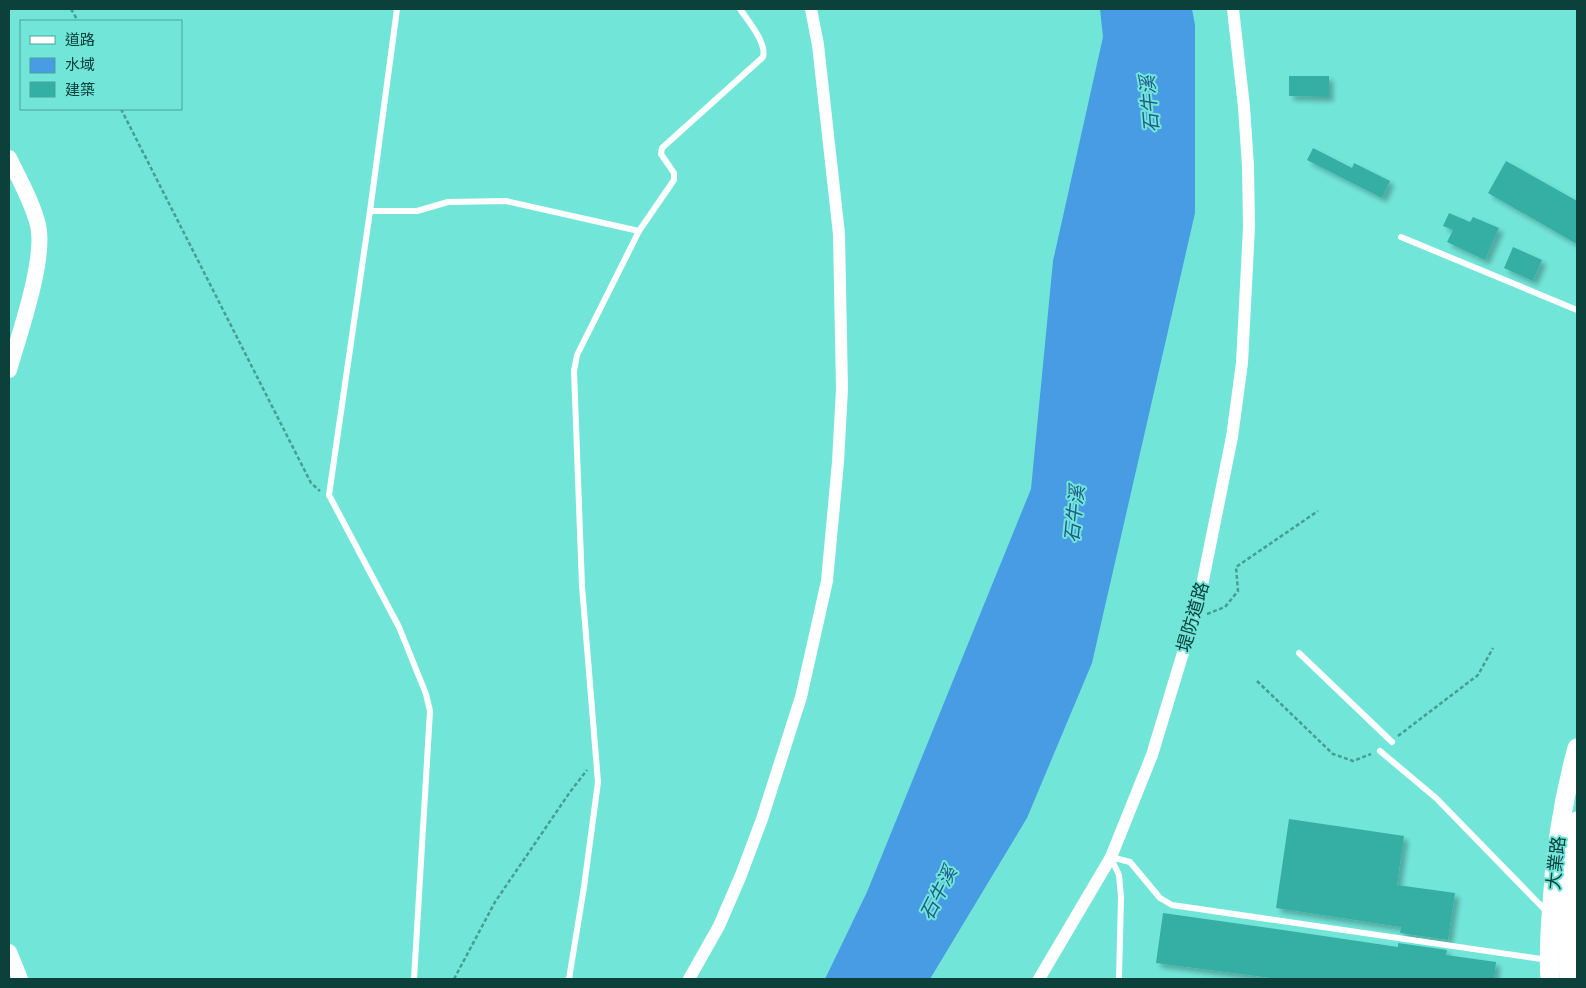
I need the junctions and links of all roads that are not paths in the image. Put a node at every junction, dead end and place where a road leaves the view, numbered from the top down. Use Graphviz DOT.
graph roads {
  1 [pos="397,9"];
  2 [pos="740,9"];
  3 [pos="811,9"];
  4 [pos="1232,9"];
  5 [pos="9,158"];
  6 [pos="370,211"];
  7 [pos="639,231"];
  8 [pos="1401,237"];
  9 [pos="1577,310"];
  10 [pos="9,370"];
  11 [pos="1299,653"];
  12 [pos="1392,742"];
  13 [pos="1577,748"];
  14 [pos="1380,751"];
  15 [pos="1577,821"];
  16 [pos="1111,857"];
  17 [pos="1551,915"];
  18 [pos="9,952"];
  19 [pos="1548,960"];
  20 [pos="20,979"];
  21 [pos="414,979"];
  22 [pos="569,979"];
  23 [pos="689,979"];
  24 [pos="1039,979"];
  25 [pos="1119,979"];
  26 [pos="1539,979"];
  27 [pos="1550,979"];
  28 [pos="1569,979"];
  1 -- 6 [label="lane"];
  2 -- 7 [label="lane"];
  3 -- 23 [label="street"];
  4 -- 16 [label="street, 堤防道路"];
  5 -- 10 [label="street"];
  6 -- 7 [label="lane"];
  6 -- 21 [label="lane"];
  7 -- 22 [label="lane"];
  8 -- 9 [label="lane"];
  11 -- 12 [label="lane"];
  13 -- 17 [label="main road, 大業路"];
  14 -- 17 [label="lane"];
  15 -- 28 [label="main road, 大業路"];
  16 -- 19 [label="lane"];
  16 -- 24 [label="street, 堤防道路"];
  16 -- 25 [label="lane"];
  17 -- 19 [label="main road, 大業路"];
  18 -- 20 [label="street"];
  19 -- 26 [label="main road"];
  19 -- 27 [label="main road, 大業路"];
}
